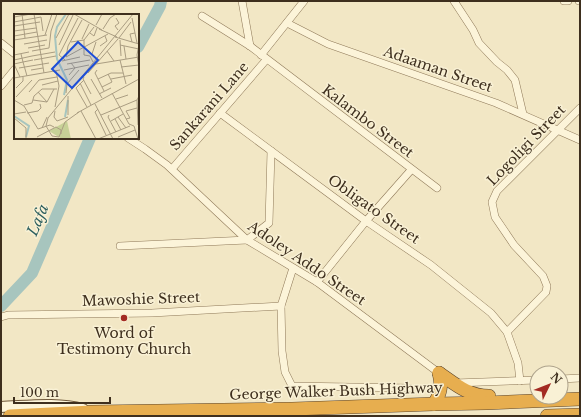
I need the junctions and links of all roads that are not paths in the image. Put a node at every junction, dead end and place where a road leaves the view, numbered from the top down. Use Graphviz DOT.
graph roads {
  1 [pos="242,1"];
  2 [pos="304,1"];
  3 [pos="454,1"];
  4 [pos="564,1"];
  5 [pos="568,1"];
  6 [pos="202,16"];
  7 [pos="287,23"];
  8 [pos="1,43"];
  9 [pos="250,46"];
  10 [pos="14,53"];
  11 [pos="264,58"];
  12 [pos="14,70"];
  13 [pos="1,86"];
  14 [pos="580,108"];
  15 [pos="220,112"];
  16 [pos="523,114"];
  17 [pos="557,130"];
  18 [pos="130,139"];
  19 [pos="580,140"];
  20 [pos="271,151"];
  21 [pos="172,169"];
  22 [pos="412,170"];
  23 [pos="437,188"];
  24 [pos="366,221"];
  25 [pos="246,240"];
  26 [pos="120,246"];
  27 [pos="293,268"];
  28 [pos="317,282"];
  29 [pos="281,306"];
  30 [pos="1,317"];
  31 [pos="507,332"];
  32 [pos="439,373"];
  33 [pos="580,378"];
  34 [pos="569,379"];
  35 [pos="529,380"];
  36 [pos="520,381"];
  37 [pos="452,383"];
  38 [pos="409,388"];
  39 [pos="569,394"];
  40 [pos="529,396"];
  41 [pos="580,397"];
  42 [pos="434,404"];
  43 [pos="1,406"];
  44 [pos="92,412"];
  45 [pos="580,415"];
  46 [pos="10,416"];
  47 [pos="546,416"];
  1 -- 9 [label="street"];
  2 -- 7 [label="street, Sankarani Lane"];
  3 -- 16 [label="street"];
  4 -- 5 [label="street"];
  6 -- 9 [label="street, Kalambo Street"];
  7 -- 11 [label="street, Sankarani Lane"];
  7 -- 16 [label="street, Adaaman Street"];
  8 -- 10 [label="street"];
  9 -- 11 [label="street, Kalambo Street"];
  11 -- 15 [label="street, Sankarani Lane"];
  11 -- 22 [label="street, Kalambo Street"];
  12 -- 13 [label="street"];
  14 -- 17 [label="street, Logoligi Street"];
  15 -- 20 [label="street, Obligato Street"];
  15 -- 21 [label="street, Sankarani Lane"];
  16 -- 17 [label="street, Adaaman Street"];
  17 -- 19 [label="street, Adaaman Street"];
  17 -- 31 [label="street, Logoligi Street"];
  18 -- 21 [label="street, Adoley Addo Street"];
  20 -- 24 [label="street, Obligato Street"];
  20 -- 25 [label="street"];
  21 -- 25 [label="street, Adoley Addo Street"];
  22 -- 23 [label="street"];
  22 -- 24 [label="street, Kalambo Street"];
  24 -- 28 [label="street, Kalambo Street"];
  24 -- 31 [label="street, Obligato Street"];
  25 -- 26 [label="street"];
  25 -- 27 [label="street, Adoley Addo Street"];
  27 -- 28 [label="street, Adoley Addo Street"];
  27 -- 29 [label="street"];
  28 -- 32 [label="street, Adoley Addo Street"];
  29 -- 30 [label="street, Mawoshie Street"];
  29 -- 38 [label="street"];
  31 -- 36 [label="street"];
  32 -- 37 [label="highway"];
  32 -- 42 [label="highway"];
  33 -- 34 [label="street"];
  35 -- 36 [label="street"];
  36 -- 37 [label="street"];
  37 -- 40 [label="highway"];
  39 -- 41 [label="highway"];
  41 -- 42 [label="highway, George Walker Bush Highway"];
  42 -- 44 [label="highway, George Walker Bush Highway"];
  43 -- 44 [label="street, George Walker Bush Highway"];
  44 -- 46 [label="highway, George Walker Bush Highway"];
  45 -- 47 [label="highway"];
}
